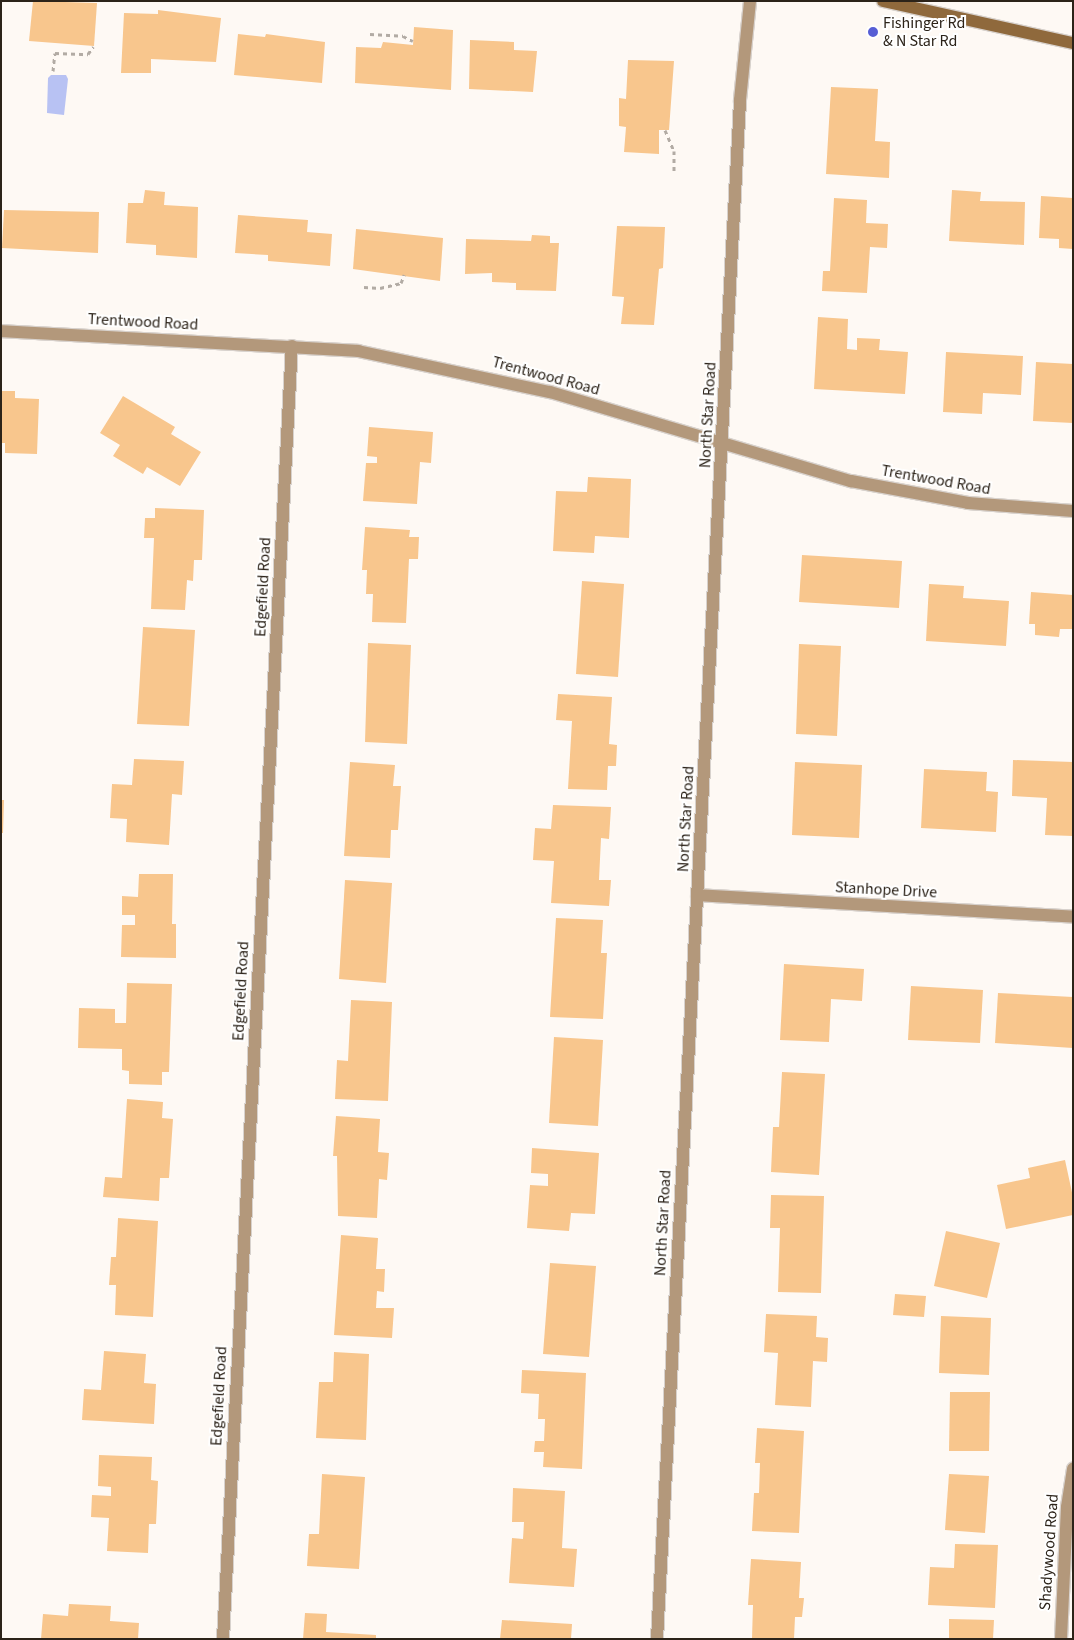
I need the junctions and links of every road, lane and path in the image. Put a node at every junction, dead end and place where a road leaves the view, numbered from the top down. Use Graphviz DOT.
graph roads {
  1 [pos="750,1"];
  2 [pos="884,1"];
  3 [pos="370,34"];
  4 [pos="413,41"];
  5 [pos="1073,42"];
  6 [pos="93,47"];
  7 [pos="54,71"];
  8 [pos="665,130"];
  9 [pos="674,173"];
  10 [pos="404,274"];
  11 [pos="364,287"];
  12 [pos="1,331"];
  13 [pos="292,346"];
  14 [pos="722,443"];
  15 [pos="1073,511"];
  16 [pos="698,895"];
  17 [pos="1073,917"];
  18 [pos="1073,1468"];
  19 [pos="223,1639"];
  20 [pos="657,1639"];
  21 [pos="1061,1639"];
  1 -- 14 [label="street, North Star Road"];
  2 -- 5 [label="main road"];
  3 -- 4 [label="path"];
  6 -- 7 [label="path"];
  8 -- 9 [label="path"];
  10 -- 11 [label="path"];
  12 -- 13 [label="street, Trentwood Road"];
  13 -- 14 [label="street, Trentwood Road"];
  13 -- 19 [label="street, Edgefield Road"];
  14 -- 15 [label="street, Trentwood Road"];
  14 -- 16 [label="street, North Star Road"];
  16 -- 17 [label="street, Stanhope Drive"];
  16 -- 20 [label="street, North Star Road"];
  18 -- 21 [label="street, Shadywood Road"];
}
